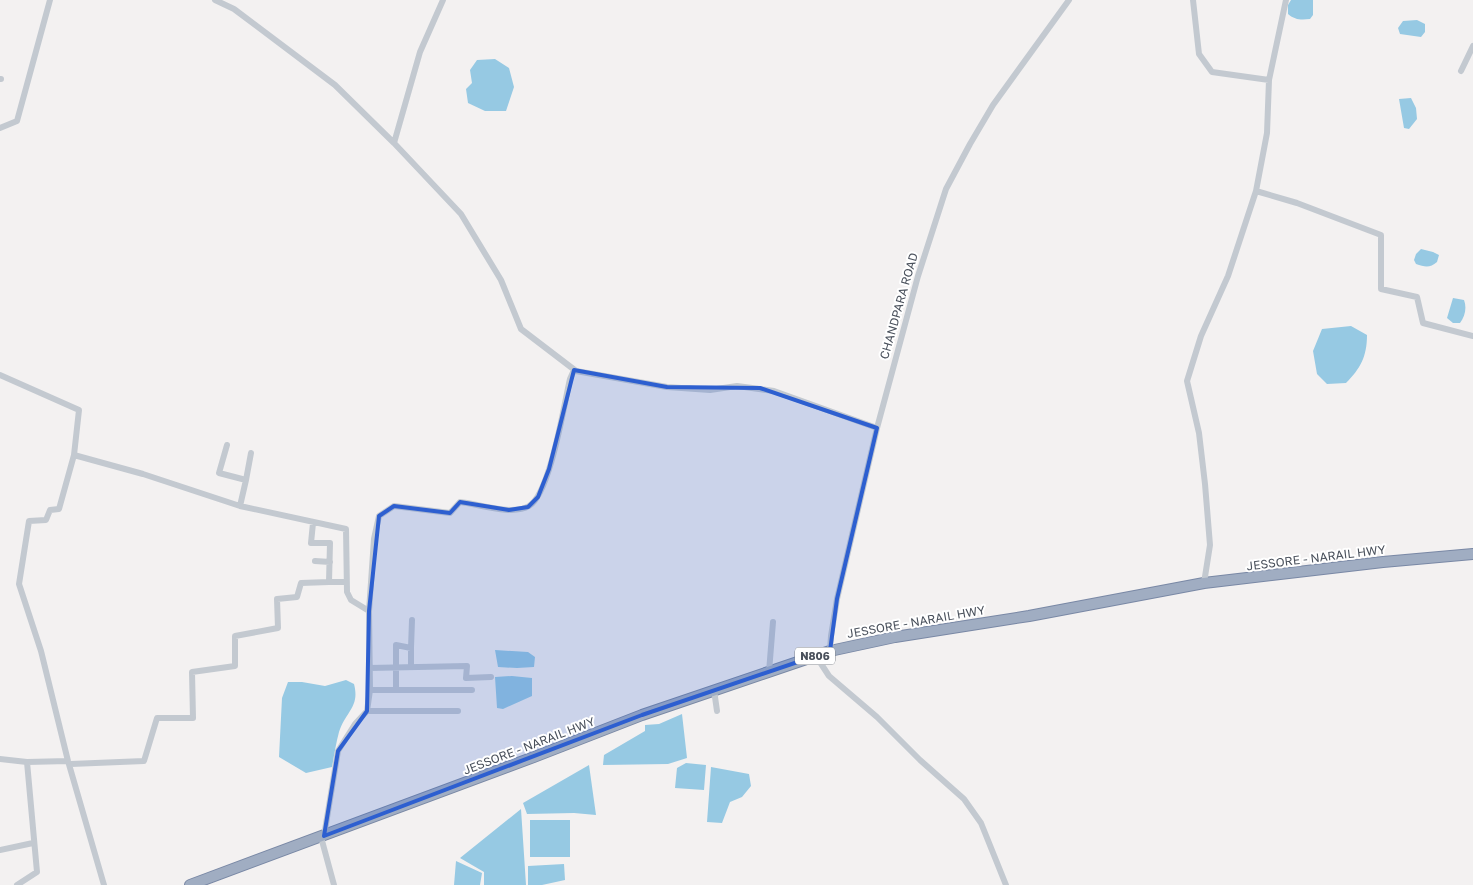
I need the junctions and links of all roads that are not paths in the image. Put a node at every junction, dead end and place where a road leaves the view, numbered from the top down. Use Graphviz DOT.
graph roads {
  1 [pos="50,0"];
  2 [pos="215,0"];
  3 [pos="443,0"];
  4 [pos="1069,0"];
  5 [pos="1193,0"];
  6 [pos="1286,0"];
  7 [pos="1473,46"];
  8 [pos="1461,71"];
  9 [pos="1269,80"];
  10 [pos="0,128"];
  11 [pos="394,143"];
  12 [pos="1256,191"];
  13 [pos="1473,336"];
  14 [pos="574,370"];
  15 [pos="0,375"];
  16 [pos="877,428"];
  17 [pos="227,445"];
  18 [pos="251,453"];
  19 [pos="74,455"];
  20 [pos="246,480"];
  21 [pos="240,506"];
  22 [pos="313,523"];
  23 [pos="1473,554"];
  24 [pos="315,560"];
  25 [pos="330,562"];
  26 [pos="329,582"];
  27 [pos="346,582"];
  28 [pos="1204,583"];
  29 [pos="368,611"];
  30 [pos="412,620"];
  31 [pos="773,622"];
  32 [pos="411,648"];
  33 [pos="830,651"];
  34 [pos="816,656"];
  35 [pos="411,667"];
  36 [pos="370,668"];
  37 [pos="396,668"];
  38 [pos="769,672"];
  39 [pos="491,677"];
  40 [pos="370,690"];
  41 [pos="396,690"];
  42 [pos="472,690"];
  43 [pos="714,690"];
  44 [pos="368,711"];
  45 [pos="458,711"];
  46 [pos="717,711"];
  47 [pos="0,758"];
  48 [pos="27,762"];
  49 [pos="70,762"];
  50 [pos="323,837"];
  51 [pos="34,843"];
  52 [pos="0,850"];
  53 [pos="17,885"];
  54 [pos="104,885"];
  55 [pos="190,885"];
  56 [pos="334,885"];
  57 [pos="1006,885"];
  1 -- 10 [label="street"];
  2 -- 11 [label="street"];
  3 -- 11 [label="street"];
  4 -- 16 [label="street, CHANDPARA ROAD"];
  5 -- 9 [label="street"];
  6 -- 9 [label="street"];
  7 -- 8 [label="street"];
  9 -- 12 [label="street"];
  11 -- 14 [label="street"];
  12 -- 13 [label="street"];
  12 -- 28 [label="street"];
  14 -- 16 [label="street"];
  14 -- 29 [label="street"];
  15 -- 19 [label="street"];
  16 -- 33 [label="street, CHANDPARA ROAD"];
  17 -- 20 [label="street"];
  18 -- 20 [label="street"];
  19 -- 21 [label="street"];
  19 -- 49 [label="street"];
  20 -- 21 [label="street"];
  21 -- 29 [label="street"];
  22 -- 25 [label="street"];
  23 -- 28 [label="highway, JESSORE - NARAIL HWY / N806"];
  24 -- 25 [label="street"];
  25 -- 26 [label="street"];
  26 -- 27 [label="street"];
  26 -- 49 [label="street"];
  28 -- 33 [label="highway, JESSORE - NARAIL HWY / N806"];
  29 -- 36 [label="street"];
  30 -- 32 [label="street"];
  31 -- 38 [label="street"];
  32 -- 35 [label="street"];
  32 -- 37 [label="street"];
  33 -- 34 [label="highway, JESSORE - NARAIL HWY / N806"];
  34 -- 38 [label="highway, JESSORE - NARAIL HWY / N806"];
  34 -- 57 [label="street"];
  35 -- 37 [label="street"];
  35 -- 39 [label="street"];
  36 -- 37 [label="street"];
  36 -- 40 [label="street"];
  37 -- 41 [label="street"];
  38 -- 43 [label="highway, JESSORE - NARAIL HWY / N806"];
  40 -- 41 [label="street"];
  40 -- 44 [label="street"];
  41 -- 42 [label="street"];
  43 -- 46 [label="street"];
  43 -- 50 [label="highway, JESSORE - NARAIL HWY / N806"];
  44 -- 45 [label="street"];
  44 -- 50 [label="street"];
  47 -- 48 [label="street"];
  48 -- 49 [label="street"];
  48 -- 51 [label="street"];
  49 -- 54 [label="street"];
  50 -- 55 [label="highway, JESSORE - NARAIL HWY / N806"];
  50 -- 56 [label="street"];
  51 -- 52 [label="street"];
  51 -- 53 [label="street"];
}
